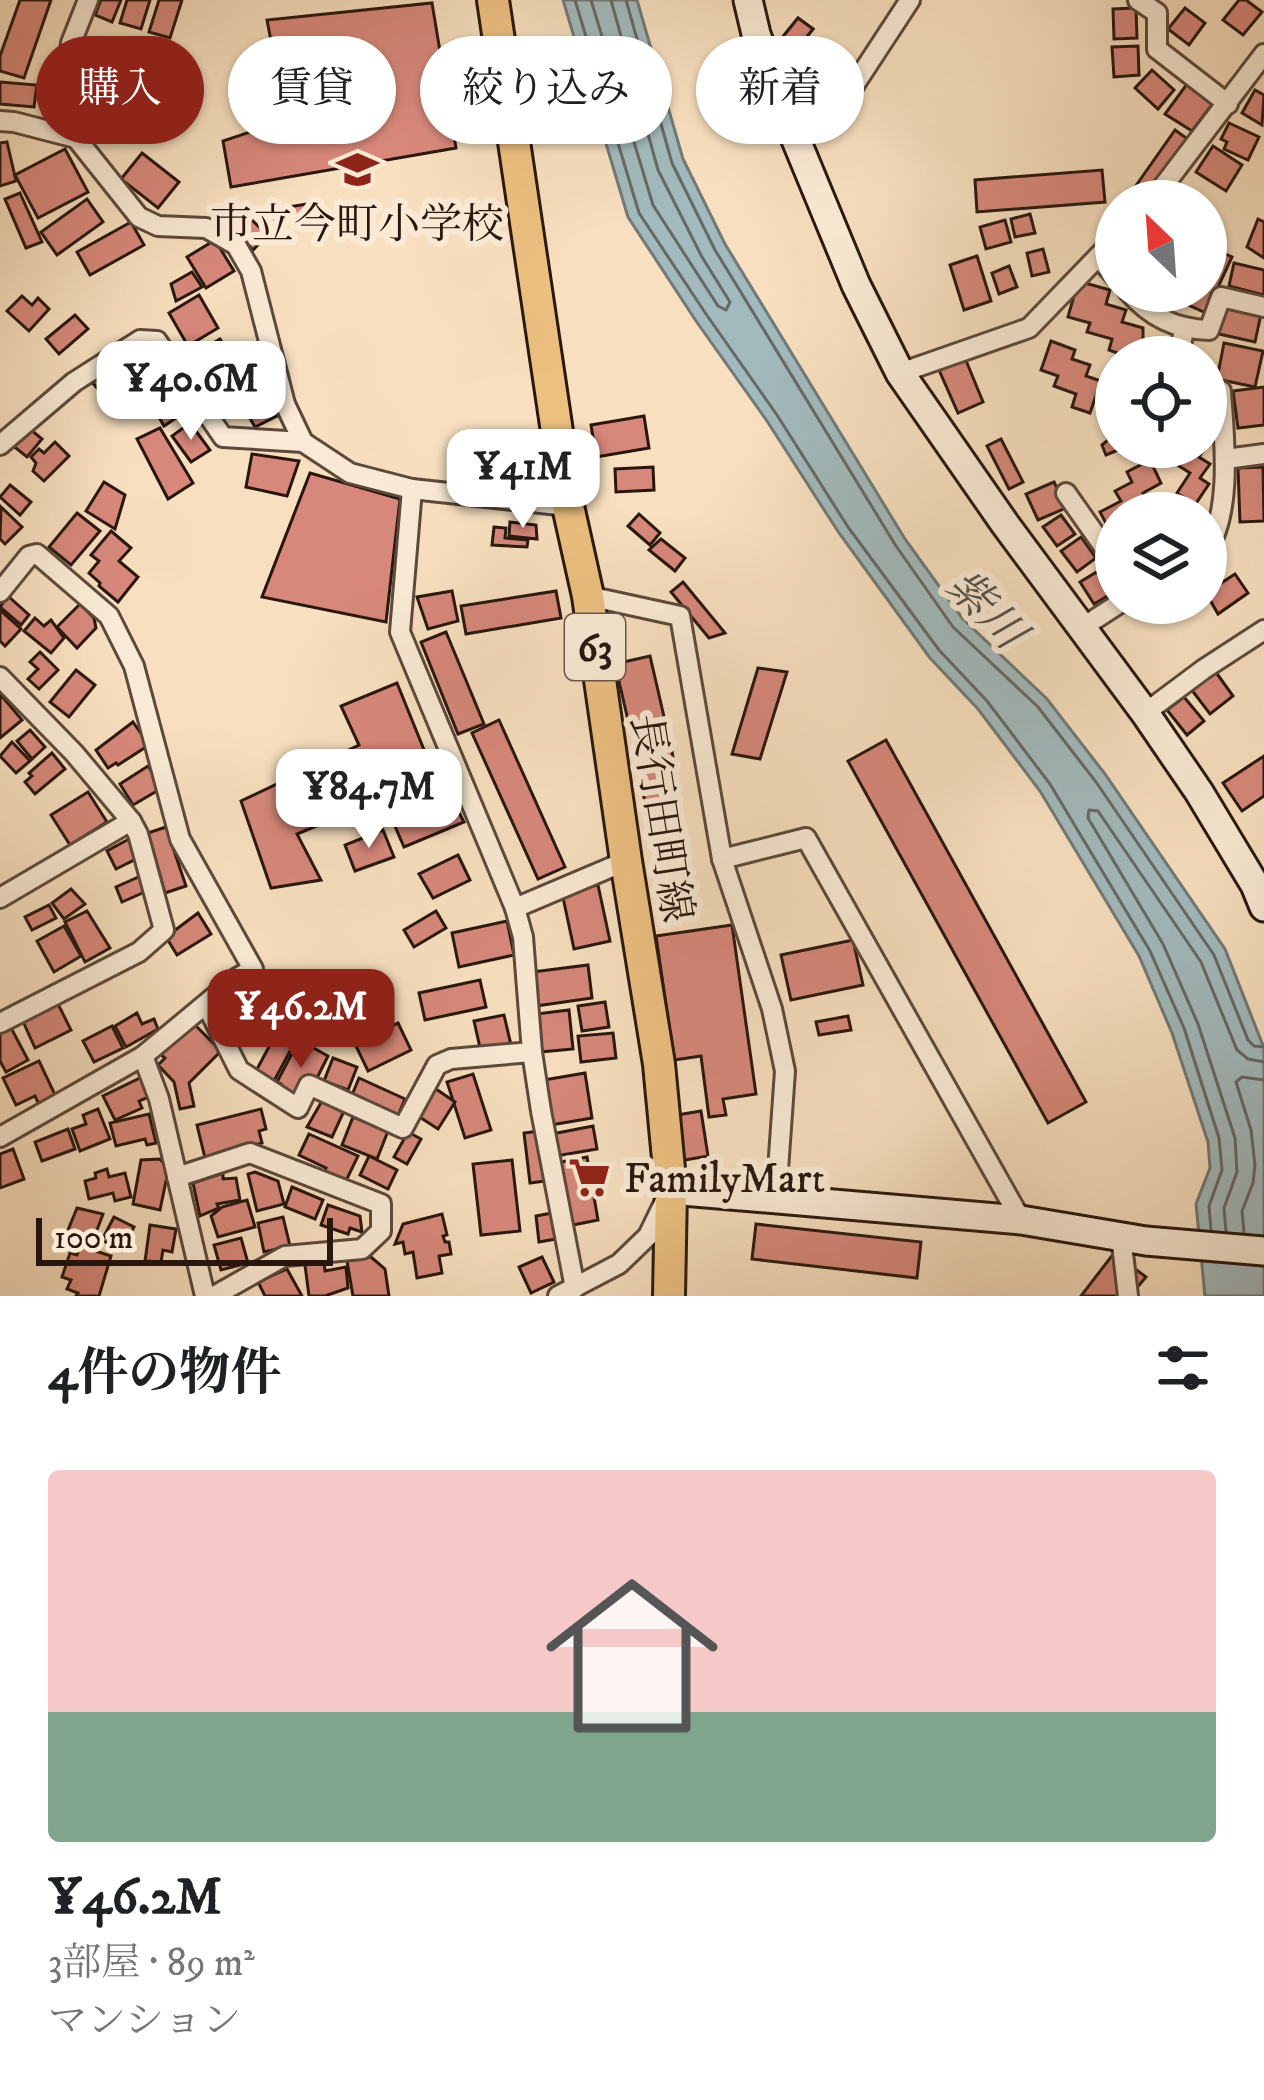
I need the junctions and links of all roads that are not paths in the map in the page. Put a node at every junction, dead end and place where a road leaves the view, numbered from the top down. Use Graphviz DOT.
graph roads {
  1 [pos="88,0"];
  2 [pos="493,0"];
  3 [pos="748,0"];
  4 [pos="910,0"];
  5 [pos="1138,0"];
  6 [pos="74,36"];
  7 [pos="758,36"];
  8 [pos="1264,54"];
  9 [pos="864,70"];
  10 [pos="1257,77"];
  11 [pos="1228,104"];
  12 [pos="0,121"];
  13 [pos="36,128"];
  14 [pos="81,144"];
  15 [pos="798,144"];
  16 [pos="1168,180"];
  17 [pos="1095,260"];
  18 [pos="1264,307"];
  19 [pos="1147,312"];
  20 [pos="1184,329"];
  21 [pos="1183,336"];
  22 [pos="899,373"];
  23 [pos="303,442"];
  24 [pos="0,445"];
  25 [pos="1264,454"];
  26 [pos="1227,459"];
  27 [pos="412,489"];
  28 [pos="1066,493"];
  29 [pos="568,506"];
  30 [pos="1095,534"];
  31 [pos="0,592"];
  32 [pos="588,596"];
  33 [pos="1095,619"];
  34 [pos="1083,627"];
  35 [pos="1264,630"];
  36 [pos="0,677"];
  37 [pos="1145,712"];
  38 [pos="131,821"];
  39 [pos="722,859"];
  40 [pos="626,861"];
  41 [pos="0,898"];
  42 [pos="1264,907"];
  43 [pos="515,908"];
  44 [pos="208,1006"];
  45 [pos="0,1023"];
  46 [pos="532,1052"];
  47 [pos="143,1056"];
  48 [pos="0,1137"];
  49 [pos="177,1177"];
  50 [pos="671,1190"];
  51 [pos="776,1198"];
  52 [pos="1021,1220"];
  53 [pos="1134,1238"];
  54 [pos="1264,1251"];
  55 [pos="567,1292"];
  56 [pos="210,1296"];
  57 [pos="669,1296"];
  58 [pos="1128,1296"];
  1 -- 6 [label="street"];
  2 -- 29 [label="main road, 長行田町線 / 63"];
  3 -- 7 [label="street"];
  4 -- 9 [label="street"];
  5 -- 11 [label="street"];
  8 -- 10 [label="street"];
  10 -- 11 [label="street"];
  11 -- 16 [label="street"];
  12 -- 13 [label="street"];
  14 -- 23 [label="street"];
  15 -- 22 [label="street"];
  17 -- 22 [label="street"];
  18 -- 20 [label="street"];
  19 -- 20 [label="street"];
  20 -- 21 [label="street"];
  22 -- 34 [label="street"];
  23 -- 24 [label="street"];
  23 -- 27 [label="street"];
  25 -- 26 [label="street"];
  27 -- 29 [label="street"];
  27 -- 43 [label="street"];
  28 -- 30 [label="street"];
  29 -- 32 [label="main road, 長行田町線 / 63"];
  31 -- 44 [label="street"];
  32 -- 39 [label="street"];
  32 -- 40 [label="main road, 長行田町線 / 63"];
  33 -- 34 [label="street"];
  34 -- 37 [label="street"];
  35 -- 37 [label="street"];
  36 -- 38 [label="street"];
  37 -- 42 [label="street"];
  38 -- 41 [label="street"];
  38 -- 45 [label="street"];
  39 -- 51 [label="street"];
  39 -- 52 [label="street"];
  40 -- 43 [label="street"];
  40 -- 50 [label="main road, 長行田町線 / 63"];
  43 -- 46 [label="street"];
  44 -- 46 [label="street"];
  44 -- 47 [label="street"];
  46 -- 55 [label="street"];
  47 -- 48 [label="street"];
  47 -- 49 [label="street"];
  49 -- 56 [label="street"];
  49 -- 56 [label="street"];
  50 -- 51 [label="street"];
  50 -- 55 [label="street"];
  50 -- 57 [label="main road, 長行田町線 / 63"];
  51 -- 52 [label="street"];
  52 -- 53 [label="street"];
  53 -- 54 [label="street"];
  53 -- 58 [label="street"];
}
